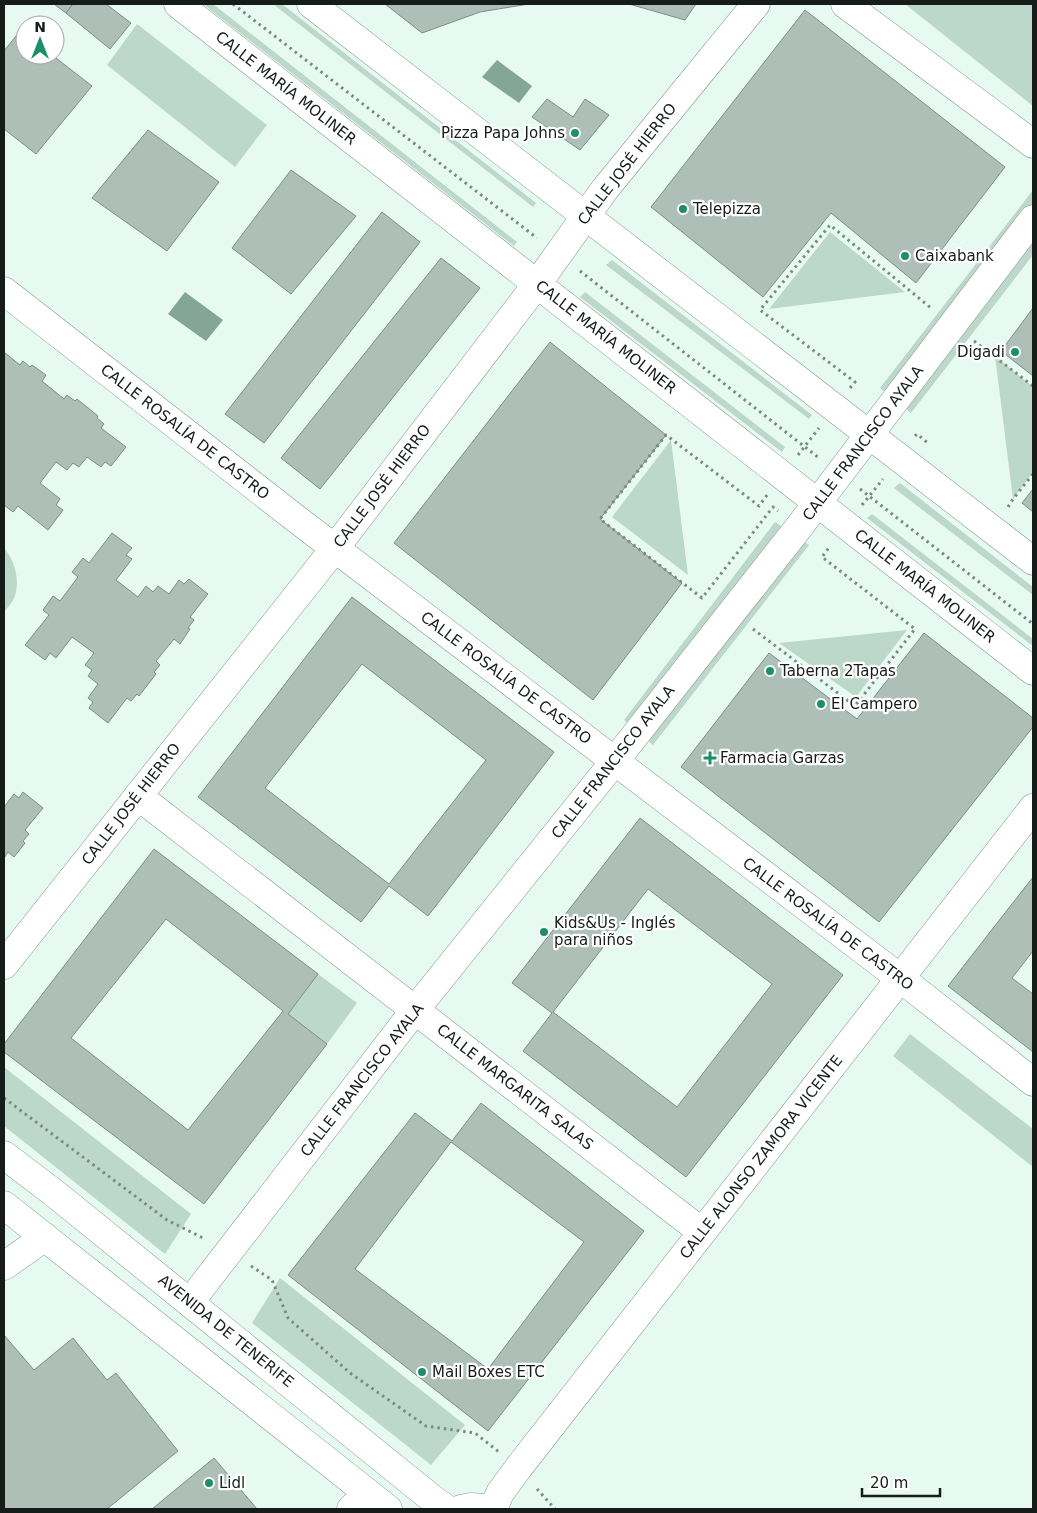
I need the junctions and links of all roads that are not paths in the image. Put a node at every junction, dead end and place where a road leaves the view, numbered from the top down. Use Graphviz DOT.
graph roads {
  1 [pos="178,4"];
  2 [pos="311,4"];
  3 [pos="756,4"];
  4 [pos="845,4"];
  5 [pos="1033,144"];
  6 [pos="586,215"];
  7 [pos="1033,219"];
  8 [pos="537,284"];
  9 [pos="4,291"];
  10 [pos="869,434"];
  11 [pos="817,502"];
  12 [pos="335,548"];
  13 [pos="1033,562"];
  14 [pos="1033,671"];
  15 [pos="614,762"];
  16 [pos="138,796"];
  17 [pos="1033,808"];
  18 [pos="4,965"];
  19 [pos="900,978"];
  20 [pos="416,1010"];
  21 [pos="1033,1082"];
  22 [pos="4,1156"];
  23 [pos="4,1205"];
  24 [pos="702,1232"];
  25 [pos="45,1237"];
  26 [pos="4,1266"];
  27 [pos="190,1302"];
  28 [pos="369,1504"];
  29 [pos="447,1509"];
  30 [pos="461,1509"];
  31 [pos="494,1509"];
  1 -- 8 [label="street, CALLE MARÍA MOLINER"];
  2 -- 6 [label="street"];
  3 -- 6 [label="street, CALLE JOSÉ HIERRO"];
  4 -- 5 [label="street"];
  6 -- 8 [label="street, CALLE JOSÉ HIERRO"];
  6 -- 10 [label="street"];
  7 -- 10 [label="street, CALLE FRANCISCO AYALA"];
  8 -- 11 [label="street, CALLE MARÍA MOLINER"];
  8 -- 12 [label="street, CALLE JOSÉ HIERRO"];
  9 -- 12 [label="street, CALLE ROSALÍA DE CASTRO"];
  10 -- 11 [label="street, CALLE FRANCISCO AYALA"];
  10 -- 13 [label="street"];
  11 -- 14 [label="street, CALLE MARÍA MOLINER"];
  11 -- 15 [label="street, CALLE FRANCISCO AYALA"];
  12 -- 15 [label="street, CALLE ROSALÍA DE CASTRO"];
  12 -- 16 [label="street, CALLE JOSÉ HIERRO"];
  15 -- 19 [label="street, CALLE ROSALÍA DE CASTRO"];
  15 -- 20 [label="street, CALLE FRANCISCO AYALA"];
  16 -- 18 [label="street, CALLE JOSÉ HIERRO"];
  16 -- 20 [label="street, CALLE MARGARITA SALAS"];
  17 -- 19 [label="street, CALLE ALONSO ZAMORA VICENTE"];
  19 -- 21 [label="street, CALLE ROSALÍA DE CASTRO"];
  19 -- 24 [label="street, CALLE ALONSO ZAMORA VICENTE"];
  20 -- 24 [label="street, CALLE MARGARITA SALAS"];
  20 -- 27 [label="street, CALLE FRANCISCO AYALA"];
  22 -- 27 [label="street, AVENIDA DE TENERIFE"];
  23 -- 25 [label="street"];
  24 -- 31 [label="street, CALLE ALONSO ZAMORA VICENTE"];
  25 -- 26 [label="street"];
  25 -- 28 [label="street"];
  27 -- 29 [label="street, AVENIDA DE TENERIFE"];
  30 -- 31 [label="street"];
}
